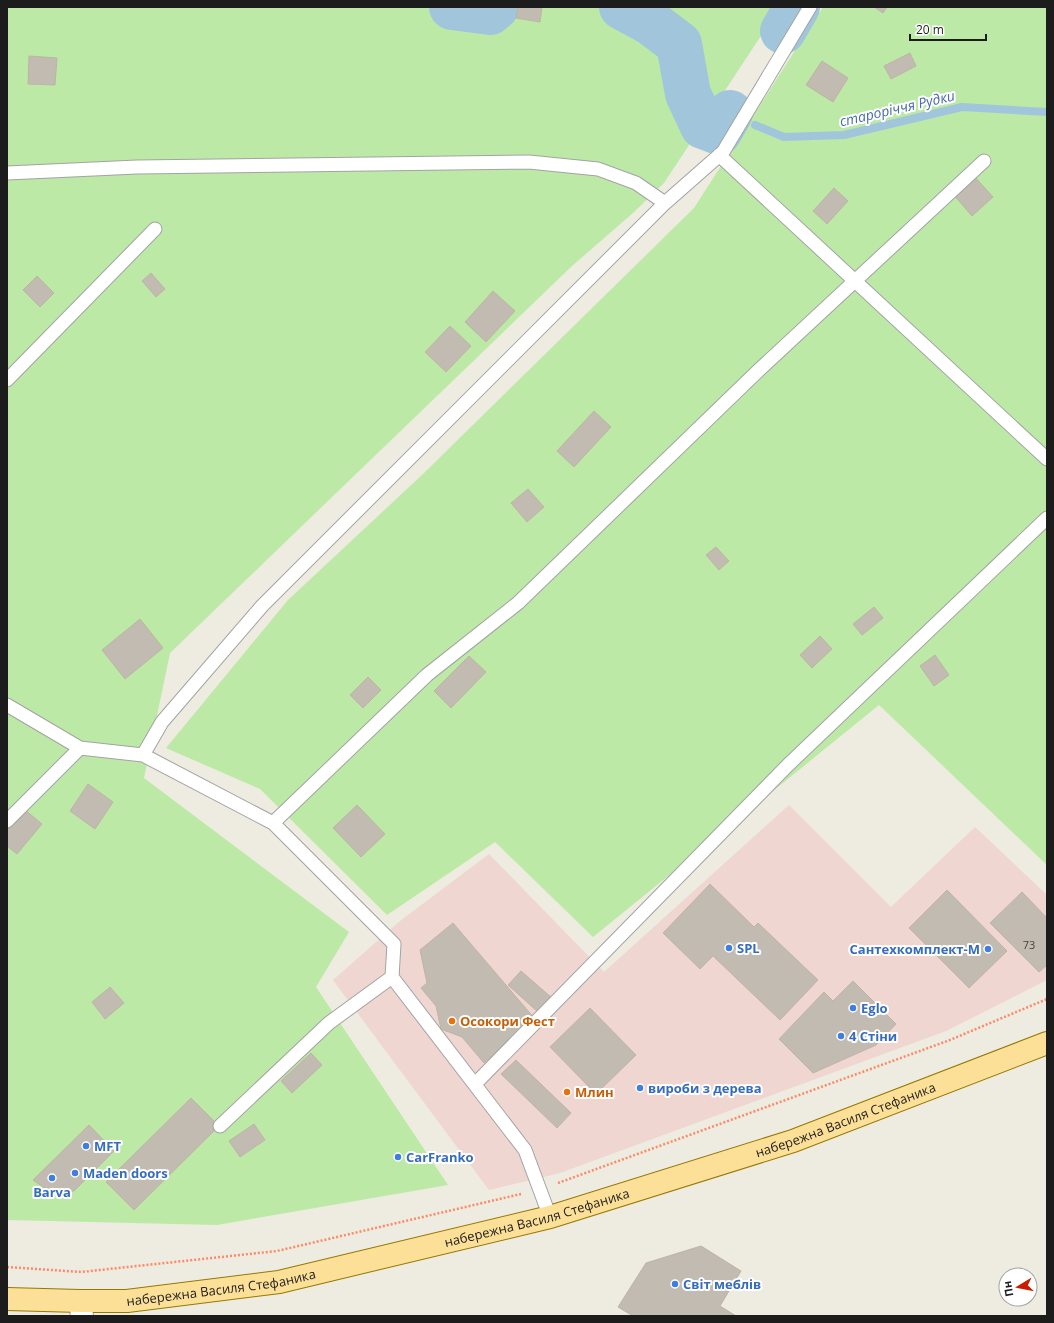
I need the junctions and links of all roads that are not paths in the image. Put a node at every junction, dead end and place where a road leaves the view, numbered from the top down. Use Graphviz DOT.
graph roads {
  1 [pos="810,7"];
  2 [pos="719,155"];
  3 [pos="984,161"];
  4 [pos="7,173"];
  5 [pos="665,203"];
  6 [pos="155,229"];
  7 [pos="857,281"];
  8 [pos="7,380"];
  9 [pos="1047,459"];
  10 [pos="1047,518"];
  11 [pos="7,705"];
  12 [pos="80,748"];
  13 [pos="143,755"];
  14 [pos="7,821"];
  15 [pos="273,823"];
  16 [pos="392,977"];
  17 [pos="1047,1043"];
  18 [pos="475,1084"];
  19 [pos="220,1126"];
  20 [pos="550,1217"];
  21 [pos="7,1299"];
  22 [pos="81,1309"];
  1 -- 2 [label="lane"];
  2 -- 5 [label="lane"];
  2 -- 7 [label="lane"];
  3 -- 7 [label="lane"];
  4 -- 5 [label="lane"];
  5 -- 13 [label="lane"];
  6 -- 8 [label="lane"];
  7 -- 9 [label="lane"];
  7 -- 15 [label="lane"];
  10 -- 18 [label="lane"];
  11 -- 12 [label="lane"];
  12 -- 13 [label="lane"];
  12 -- 14 [label="lane"];
  13 -- 15 [label="lane"];
  15 -- 16 [label="lane"];
  16 -- 18 [label="lane"];
  16 -- 19 [label="lane"];
  17 -- 20 [label="main road, набережна Василя Стефаника"];
  18 -- 20 [label="lane"];
  20 -- 22 [label="main road, набережна Василя Стефаника"];
  21 -- 22 [label="main road, набережна Василя Стефаника"];
}
